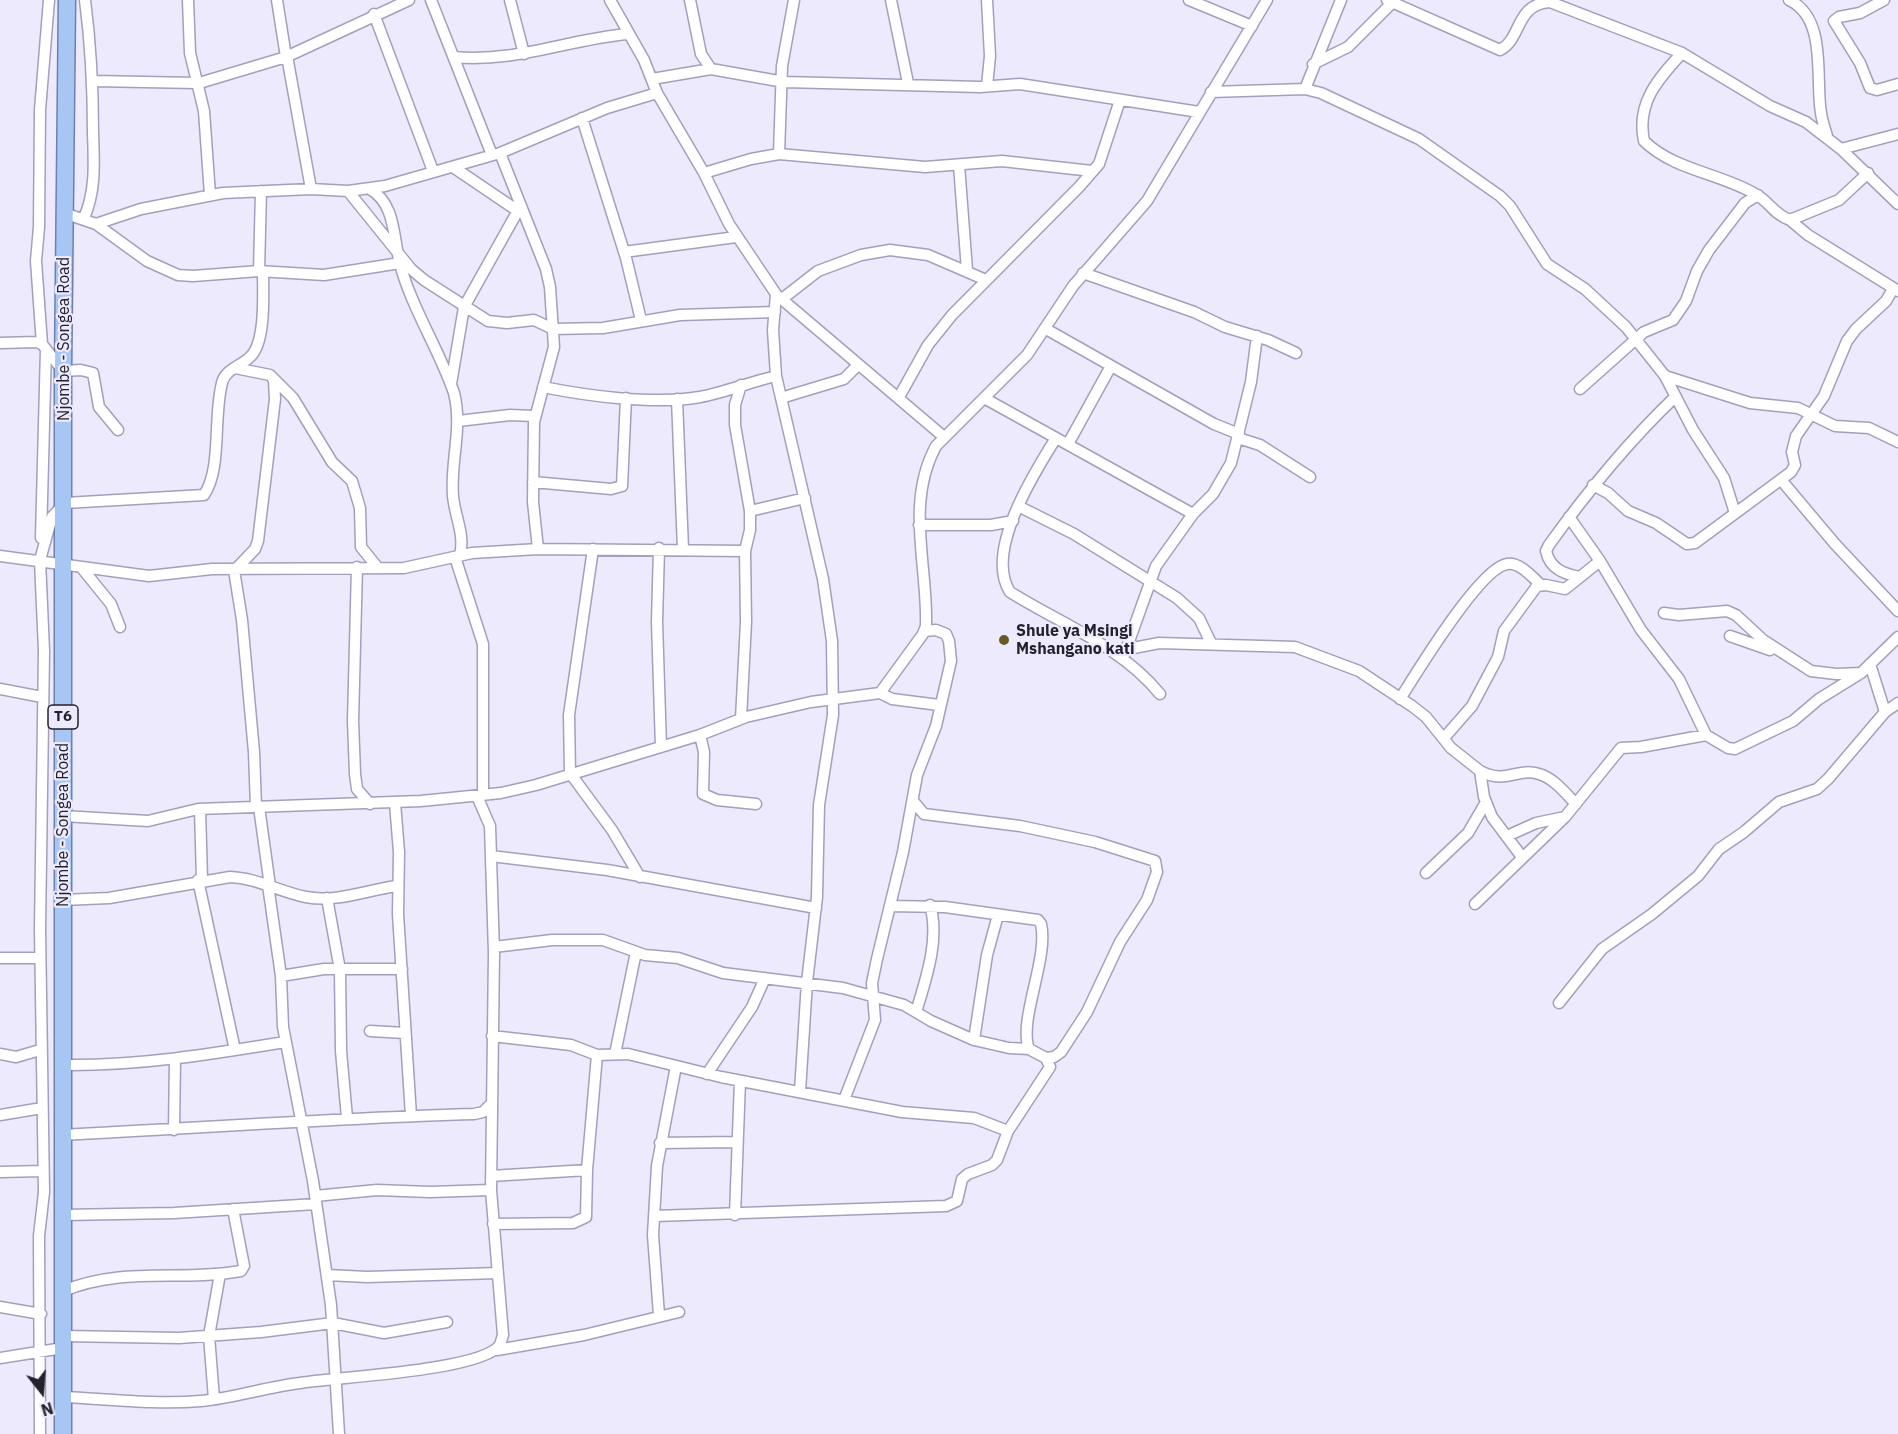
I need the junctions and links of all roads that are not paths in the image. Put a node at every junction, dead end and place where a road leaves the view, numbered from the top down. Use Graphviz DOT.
graph roads {
  1 [pos="49,0"];
  2 [pos="67,0"];
  3 [pos="85,0"];
  4 [pos="188,0"];
  5 [pos="277,0"];
  6 [pos="409,0"];
  7 [pos="431,0"];
  8 [pos="510,0"];
  9 [pos="610,0"];
  10 [pos="690,0"];
  11 [pos="794,0"];
  12 [pos="891,0"];
  13 [pos="987,0"];
  14 [pos="1189,0"];
  15 [pos="1267,0"];
  16 [pos="1341,0"];
  17 [pos="1789,0"];
  18 [pos="1884,0"];
  19 [pos="1390,1"];
  20 [pos="374,14"];
  21 [pos="1252,26"];
  22 [pos="628,34"];
  23 [pos="1682,53"];
  24 [pos="524,54"];
  25 [pos="286,56"];
  26 [pos="454,57"];
  27 [pos="1313,64"];
  28 [pos="711,69"];
  29 [pos="652,79"];
  30 [pos="93,81"];
  31 [pos="784,82"];
  32 [pos="909,83"];
  33 [pos="196,84"];
  34 [pos="1898,84"];
  35 [pos="987,86"];
  36 [pos="1305,89"];
  37 [pos="1211,92"];
  38 [pos="657,93"];
  39 [pos="1120,100"];
  40 [pos="1199,112"];
  41 [pos="582,118"];
  42 [pos="1898,134"];
  43 [pos="1827,136"];
  44 [pos="1841,149"];
  45 [pos="496,154"];
  46 [pos="779,154"];
  47 [pos="959,165"];
  48 [pos="453,167"];
  49 [pos="434,171"];
  50 [pos="1092,171"];
  51 [pos="704,173"];
  52 [pos="1868,173"];
  53 [pos="311,189"];
  54 [pos="370,189"];
  55 [pos="261,191"];
  56 [pos="348,191"];
  57 [pos="210,195"];
  58 [pos="1758,195"];
  59 [pos="1898,204"];
  60 [pos="519,209"];
  61 [pos="64,213"];
  62 [pos="84,218"];
  63 [pos="1790,220"];
  64 [pos="96,224"];
  65 [pos="736,237"];
  66 [pos="624,252"];
  67 [pos="399,258"];
  68 [pos="966,270"];
  69 [pos="261,271"];
  70 [pos="1083,273"];
  71 [pos="986,280"];
  72 [pos="1896,290"];
  73 [pos="779,297"];
  74 [pos="464,307"];
  75 [pos="775,312"];
  76 [pos="641,320"];
  77 [pos="553,328"];
  78 [pos="1046,329"];
  79 [pos="1257,336"];
  80 [pos="1635,339"];
  81 [pos="0,343"];
  82 [pos="44,347"];
  83 [pos="1296,353"];
  84 [pos="858,365"];
  85 [pos="1111,366"];
  86 [pos="235,368"];
  87 [pos="63,371"];
  88 [pos="270,375"];
  89 [pos="776,376"];
  90 [pos="1665,376"];
  91 [pos="451,384"];
  92 [pos="741,385"];
  93 [pos="543,387"];
  94 [pos="1580,389"];
  95 [pos="899,397"];
  96 [pos="1675,397"];
  97 [pos="626,398"];
  98 [pos="781,398"];
  99 [pos="984,398"];
  100 [pos="677,399"];
  101 [pos="1811,415"];
  102 [pos="534,416"];
  103 [pos="458,421"];
  104 [pos="118,430"];
  105 [pos="944,436"];
  106 [pos="1239,436"];
  107 [pos="1056,438"];
  108 [pos="1898,442"];
  109 [pos="1068,444"];
  110 [pos="1310,477"];
  111 [pos="1782,480"];
  112 [pos="533,482"];
  113 [pos="1593,485"];
  114 [pos="804,498"];
  115 [pos="65,503"];
  116 [pos="1018,506"];
  117 [pos="750,511"];
  118 [pos="1735,513"];
  119 [pos="1193,514"];
  120 [pos="1569,517"];
  121 [pos="1013,521"];
  122 [pos="64,525"];
  123 [pos="919,525"];
  124 [pos="658,548"];
  125 [pos="538,549"];
  126 [pos="593,549"];
  127 [pos="683,549"];
  128 [pos="745,550"];
  129 [pos="41,551"];
  130 [pos="0,556"];
  131 [pos="457,556"];
  132 [pos="1600,561"];
  133 [pos="64,566"];
  134 [pos="81,567"];
  135 [pos="357,567"];
  136 [pos="378,568"];
  137 [pos="235,569"];
  138 [pos="1580,577"];
  139 [pos="1149,582"];
  140 [pos="1541,585"];
  141 [pos="1898,611"];
  142 [pos="1664,613"];
  143 [pos="120,627"];
  144 [pos="924,631"];
  145 [pos="1730,636"];
  146 [pos="1898,637"];
  147 [pos="1211,643"];
  148 [pos="1785,652"];
  149 [pos="1125,653"];
  150 [pos="1870,664"];
  151 [pos="1861,673"];
  152 [pos="0,689"];
  153 [pos="880,693"];
  154 [pos="1160,694"];
  155 [pos="42,697"];
  156 [pos="833,698"];
  157 [pos="1400,699"];
  158 [pos="1898,703"];
  159 [pos="939,705"];
  160 [pos="1885,711"];
  161 [pos="741,719"];
  162 [pos="700,735"];
  163 [pos="1706,735"];
  164 [pos="1444,738"];
  165 [pos="661,747"];
  166 [pos="1480,771"];
  167 [pos="570,773"];
  168 [pos="356,785"];
  169 [pos="480,795"];
  170 [pos="913,801"];
  171 [pos="395,802"];
  172 [pos="1486,802"];
  173 [pos="347,804"];
  174 [pos="370,804"];
  175 [pos="756,804"];
  176 [pos="1576,804"];
  177 [pos="258,807"];
  178 [pos="200,809"];
  179 [pos="63,816"];
  180 [pos="1565,817"];
  181 [pos="1507,836"];
  182 [pos="491,856"];
  183 [pos="1522,857"];
  184 [pos="1426,873"];
  185 [pos="640,877"];
  186 [pos="200,880"];
  187 [pos="269,885"];
  188 [pos="397,886"];
  189 [pos="327,898"];
  190 [pos="63,900"];
  191 [pos="1474,904"];
  192 [pos="930,905"];
  193 [pos="890,906"];
  194 [pos="816,908"];
  195 [pos="998,915"];
  196 [pos="494,947"];
  197 [pos="636,952"];
  198 [pos="0,958"];
  199 [pos="40,958"];
  200 [pos="402,969"];
  201 [pos="339,970"];
  202 [pos="281,976"];
  203 [pos="765,978"];
  204 [pos="807,982"];
  205 [pos="873,998"];
  206 [pos="1559,1003"];
  207 [pos="916,1012"];
  208 [pos="370,1031"];
  209 [pos="405,1033"];
  210 [pos="492,1036"];
  211 [pos="974,1040"];
  212 [pos="285,1042"];
  213 [pos="1029,1049"];
  214 [pos="40,1050"];
  215 [pos="235,1050"];
  216 [pos="0,1054"];
  217 [pos="615,1054"];
  218 [pos="597,1055"];
  219 [pos="1046,1058"];
  220 [pos="175,1059"];
  221 [pos="63,1065"];
  222 [pos="676,1066"];
  223 [pos="707,1074"];
  224 [pos="740,1081"];
  225 [pos="800,1091"];
  226 [pos="844,1100"];
  227 [pos="490,1105"];
  228 [pos="42,1108"];
  229 [pos="0,1115"];
  230 [pos="411,1116"];
  231 [pos="346,1118"];
  232 [pos="300,1123"];
  233 [pos="174,1130"];
  234 [pos="1008,1131"];
  235 [pos="63,1135"];
  236 [pos="736,1142"];
  237 [pos="660,1143"];
  238 [pos="587,1170"];
  239 [pos="42,1171"];
  240 [pos="0,1172"];
  241 [pos="491,1176"];
  242 [pos="491,1190"];
  243 [pos="316,1200"];
  244 [pos="232,1209"];
  245 [pos="63,1215"];
  246 [pos="735,1215"];
  247 [pos="655,1216"];
  248 [pos="493,1224"];
  249 [pos="498,1273"];
  250 [pos="220,1274"];
  251 [pos="327,1275"];
  252 [pos="63,1291"];
  253 [pos="0,1307"];
  254 [pos="679,1312"];
  255 [pos="41,1314"];
  256 [pos="659,1315"];
  257 [pos="447,1322"];
  258 [pos="333,1323"];
  259 [pos="209,1336"];
  260 [pos="63,1342"];
  261 [pos="496,1350"];
  262 [pos="41,1351"];
  263 [pos="0,1358"];
  264 [pos="334,1379"];
  265 [pos="63,1397"];
  266 [pos="214,1398"];
  267 [pos="40,1434"];
  268 [pos="63,1434"];
  269 [pos="339,1434"];
  1 -- 82 [label="street"];
  2 -- 61 [label="highway, Njombe - Songea Road / T6"];
  3 -- 30 [label="street"];
  4 -- 33 [label="street"];
  5 -- 25 [label="street"];
  6 -- 20 [label="street"];
  7 -- 26 [label="street"];
  8 -- 24 [label="street"];
  9 -- 22 [label="street"];
  10 -- 28 [label="street"];
  11 -- 31 [label="street"];
  12 -- 32 [label="street"];
  13 -- 35 [label="street"];
  14 -- 21 [label="street"];
  15 -- 21 [label="street"];
  16 -- 27 [label="street"];
  17 -- 43 [label="street"];
  18 -- 34 [label="street"];
  19 -- 23 [label="street"];
  19 -- 27 [label="street"];
  20 -- 25 [label="street"];
  20 -- 49 [label="street"];
  21 -- 37 [label="street"];
  22 -- 24 [label="street"];
  22 -- 29 [label="street"];
  23 -- 43 [label="street"];
  23 -- 58 [label="street"];
  24 -- 26 [label="street"];
  25 -- 33 [label="street"];
  25 -- 53 [label="street"];
  26 -- 45 [label="street"];
  27 -- 36 [label="street"];
  28 -- 29 [label="street"];
  28 -- 31 [label="street"];
  29 -- 38 [label="street"];
  30 -- 33 [label="street"];
  30 -- 62 [label="street"];
  31 -- 32 [label="street"];
  31 -- 46 [label="street"];
  32 -- 35 [label="street"];
  33 -- 57 [label="street"];
  35 -- 39 [label="street"];
  36 -- 37 [label="street"];
  36 -- 80 [label="street"];
  37 -- 40 [label="street"];
  38 -- 41 [label="street"];
  38 -- 51 [label="street"];
  39 -- 40 [label="street"];
  39 -- 50 [label="street"];
  40 -- 70 [label="street"];
  41 -- 45 [label="street"];
  41 -- 66 [label="street"];
  42 -- 44 [label="street"];
  43 -- 44 [label="street"];
  44 -- 52 [label="street"];
  45 -- 48 [label="street"];
  45 -- 60 [label="street"];
  46 -- 47 [label="street"];
  46 -- 51 [label="street"];
  47 -- 50 [label="street"];
  47 -- 68 [label="street"];
  48 -- 49 [label="street"];
  48 -- 60 [label="street"];
  49 -- 54 [label="street"];
  50 -- 71 [label="street"];
  51 -- 65 [label="street"];
  52 -- 59 [label="street"];
  52 -- 63 [label="street"];
  53 -- 55 [label="street"];
  53 -- 56 [label="street"];
  54 -- 56 [label="street"];
  54 -- 67 [label="street"];
  55 -- 57 [label="street"];
  55 -- 69 [label="street"];
  56 -- 67 [label="street"];
  57 -- 64 [label="street"];
  58 -- 63 [label="street"];
  58 -- 80 [label="street"];
  60 -- 74 [label="street"];
  60 -- 77 [label="street"];
  61 -- 62 [label="street"];
  61 -- 87 [label="highway, Njombe - Songea Road / T6"];
  62 -- 64 [label="street"];
  63 -- 72 [label="street"];
  64 -- 69 [label="street"];
  65 -- 66 [label="street"];
  65 -- 73 [label="street"];
  66 -- 76 [label="street"];
  67 -- 69 [label="street"];
  67 -- 74 [label="street"];
  67 -- 91 [label="street"];
  68 -- 71 [label="street"];
  68 -- 73 [label="street"];
  69 -- 86 [label="street"];
  70 -- 78 [label="street"];
  70 -- 79 [label="street"];
  71 -- 95 [label="street"];
  72 -- 101 [label="street"];
  73 -- 75 [label="street"];
  73 -- 84 [label="street"];
  74 -- 77 [label="street"];
  74 -- 91 [label="street"];
  75 -- 76 [label="street"];
  75 -- 89 [label="street"];
  76 -- 77 [label="street"];
  77 -- 93 [label="street"];
  78 -- 85 [label="street"];
  78 -- 99 [label="street"];
  79 -- 83 [label="street"];
  79 -- 106 [label="street"];
  80 -- 90 [label="street"];
  80 -- 94 [label="street"];
  81 -- 82 [label="street"];
  82 -- 87 [label="street"];
  82 -- 129 [label="street"];
  84 -- 95 [label="street"];
  84 -- 98 [label="street"];
  85 -- 106 [label="street"];
  85 -- 109 [label="street"];
  86 -- 88 [label="street"];
  86 -- 115 [label="street"];
  87 -- 104 [label="street"];
  87 -- 115 [label="highway, Njombe - Songea Road / T6"];
  88 -- 136 [label="street"];
  88 -- 137 [label="street"];
  89 -- 92 [label="street"];
  89 -- 98 [label="street"];
  90 -- 96 [label="street"];
  90 -- 101 [label="street"];
  91 -- 103 [label="street"];
  92 -- 100 [label="street"];
  92 -- 117 [label="street"];
  93 -- 97 [label="street"];
  93 -- 102 [label="street"];
  95 -- 105 [label="street"];
  96 -- 113 [label="street"];
  96 -- 118 [label="street"];
  97 -- 100 [label="street"];
  97 -- 112 [label="street"];
  98 -- 114 [label="street"];
  99 -- 105 [label="street"];
  99 -- 107 [label="street"];
  100 -- 127 [label="street"];
  101 -- 108 [label="street"];
  101 -- 111 [label="street"];
  102 -- 103 [label="street"];
  102 -- 112 [label="street"];
  103 -- 131 [label="street"];
  105 -- 123 [label="street"];
  106 -- 110 [label="street"];
  106 -- 119 [label="street"];
  107 -- 109 [label="street"];
  107 -- 116 [label="street"];
  109 -- 119 [label="street"];
  111 -- 118 [label="street"];
  111 -- 141 [label="street"];
  112 -- 125 [label="street"];
  113 -- 118 [label="street"];
  113 -- 120 [label="street"];
  114 -- 117 [label="street"];
  114 -- 156 [label="street"];
  115 -- 122 [label="highway, Njombe - Songea Road / T6"];
  115 -- 129 [label="street"];
  116 -- 121 [label="street"];
  116 -- 139 [label="street"];
  117 -- 128 [label="street"];
  119 -- 139 [label="street"];
  120 -- 132 [label="street"];
  120 -- 138 [label="street"];
  121 -- 123 [label="street"];
  121 -- 149 [label="street"];
  122 -- 129 [label="street"];
  122 -- 133 [label="highway, Njombe - Songea Road / T6"];
  123 -- 144 [label="street"];
  124 -- 126 [label="street"];
  124 -- 127 [label="street"];
  124 -- 165 [label="street"];
  125 -- 126 [label="street"];
  125 -- 131 [label="street"];
  126 -- 167 [label="street"];
  127 -- 128 [label="street"];
  128 -- 161 [label="street"];
  129 -- 130 [label="street"];
  129 -- 133 [label="street"];
  129 -- 155 [label="street"];
  131 -- 136 [label="street"];
  131 -- 169 [label="street"];
  132 -- 138 [label="street"];
  132 -- 163 [label="street"];
  133 -- 134 [label="street"];
  133 -- 179 [label="highway, Njombe - Songea Road / T6"];
  134 -- 137 [label="street"];
  134 -- 143 [label="street"];
  135 -- 136 [label="street"];
  135 -- 137 [label="street"];
  135 -- 168 [label="street"];
  137 -- 177 [label="street"];
  138 -- 140 [label="street"];
  139 -- 147 [label="street"];
  139 -- 149 [label="street"];
  140 -- 157 [label="street"];
  140 -- 164 [label="street"];
  142 -- 148 [label="street"];
  144 -- 153 [label="street"];
  144 -- 159 [label="street"];
  145 -- 148 [label="street"];
  146 -- 150 [label="street"];
  147 -- 149 [label="street"];
  147 -- 157 [label="street"];
  148 -- 151 [label="street"];
  149 -- 154 [label="street"];
  150 -- 151 [label="street"];
  150 -- 160 [label="street"];
  151 -- 163 [label="street"];
  152 -- 155 [label="street"];
  153 -- 156 [label="street"];
  153 -- 159 [label="street"];
  155 -- 199 [label="street"];
  156 -- 161 [label="street"];
  156 -- 194 [label="street"];
  157 -- 164 [label="street"];
  158 -- 160 [label="street"];
  159 -- 170 [label="street"];
  160 -- 206 [label="street"];
  161 -- 162 [label="street"];
  162 -- 165 [label="street"];
  162 -- 175 [label="street"];
  163 -- 176 [label="street"];
  164 -- 166 [label="street"];
  165 -- 167 [label="street"];
  166 -- 172 [label="street"];
  166 -- 176 [label="street"];
  167 -- 169 [label="street"];
  167 -- 185 [label="street"];
  168 -- 173 [label="street"];
  168 -- 174 [label="street"];
  169 -- 171 [label="street"];
  169 -- 182 [label="street"];
  170 -- 193 [label="street"];
  170 -- 219 [label="street"];
  171 -- 174 [label="street"];
  171 -- 188 [label="street"];
  172 -- 181 [label="street"];
  172 -- 184 [label="street"];
  173 -- 174 [label="street"];
  173 -- 177 [label="street"];
  176 -- 180 [label="street"];
  177 -- 178 [label="street"];
  177 -- 187 [label="street"];
  178 -- 179 [label="street"];
  178 -- 186 [label="street"];
  179 -- 190 [label="highway, Njombe - Songea Road / T6"];
  180 -- 181 [label="street"];
  180 -- 183 [label="street"];
  181 -- 183 [label="street"];
  182 -- 185 [label="street"];
  182 -- 196 [label="street"];
  183 -- 191 [label="street"];
  185 -- 194 [label="street"];
  186 -- 187 [label="street"];
  186 -- 190 [label="street"];
  186 -- 215 [label="street"];
  187 -- 189 [label="street"];
  187 -- 202 [label="street"];
  188 -- 189 [label="street"];
  188 -- 200 [label="street"];
  189 -- 201 [label="street"];
  190 -- 221 [label="highway, Njombe - Songea Road / T6"];
  192 -- 193 [label="street"];
  192 -- 195 [label="street"];
  192 -- 207 [label="street"];
  193 -- 205 [label="street"];
  194 -- 204 [label="street"];
  195 -- 211 [label="street"];
  195 -- 213 [label="street"];
  196 -- 197 [label="street"];
  196 -- 210 [label="street"];
  197 -- 203 [label="street"];
  197 -- 217 [label="street"];
  198 -- 199 [label="street"];
  199 -- 214 [label="street"];
  200 -- 201 [label="street"];
  200 -- 209 [label="street"];
  201 -- 202 [label="street"];
  201 -- 231 [label="street"];
  202 -- 212 [label="street"];
  203 -- 204 [label="street"];
  203 -- 223 [label="street"];
  204 -- 205 [label="street"];
  204 -- 225 [label="street"];
  205 -- 207 [label="street"];
  205 -- 226 [label="street"];
  207 -- 211 [label="street"];
  208 -- 209 [label="street"];
  209 -- 230 [label="street"];
  210 -- 218 [label="street"];
  210 -- 227 [label="street"];
  211 -- 213 [label="street"];
  212 -- 215 [label="street"];
  212 -- 232 [label="street"];
  213 -- 219 [label="street"];
  214 -- 216 [label="street"];
  214 -- 228 [label="street"];
  215 -- 220 [label="street"];
  217 -- 218 [label="street"];
  217 -- 222 [label="street"];
  218 -- 238 [label="street"];
  219 -- 234 [label="street"];
  220 -- 221 [label="street"];
  220 -- 233 [label="street"];
  221 -- 235 [label="highway, Njombe - Songea Road / T6"];
  222 -- 223 [label="street"];
  222 -- 237 [label="street"];
  223 -- 224 [label="street"];
  224 -- 225 [label="street"];
  224 -- 236 [label="street"];
  225 -- 226 [label="street"];
  226 -- 234 [label="street"];
  227 -- 230 [label="street"];
  227 -- 241 [label="street"];
  228 -- 229 [label="street"];
  228 -- 239 [label="street"];
  230 -- 231 [label="street"];
  231 -- 232 [label="street"];
  232 -- 233 [label="street"];
  232 -- 243 [label="street"];
  233 -- 235 [label="street"];
  234 -- 246 [label="street"];
  235 -- 245 [label="highway, Njombe - Songea Road / T6"];
  236 -- 237 [label="street"];
  236 -- 246 [label="street"];
  237 -- 247 [label="street"];
  238 -- 241 [label="street"];
  238 -- 248 [label="street"];
  239 -- 240 [label="street"];
  239 -- 255 [label="street"];
  241 -- 242 [label="street"];
  242 -- 243 [label="street"];
  242 -- 248 [label="street"];
  243 -- 244 [label="street"];
  243 -- 251 [label="street"];
  244 -- 245 [label="street"];
  244 -- 250 [label="street"];
  245 -- 252 [label="highway, Njombe - Songea Road / T6"];
  246 -- 247 [label="street"];
  247 -- 256 [label="street"];
  248 -- 249 [label="street"];
  249 -- 251 [label="street"];
  249 -- 261 [label="street"];
  250 -- 252 [label="street"];
  250 -- 259 [label="street"];
  251 -- 258 [label="street"];
  252 -- 260 [label="highway, Njombe - Songea Road / T6"];
  253 -- 255 [label="street"];
  254 -- 256 [label="street"];
  255 -- 262 [label="street"];
  256 -- 261 [label="street"];
  257 -- 258 [label="street"];
  258 -- 259 [label="street"];
  258 -- 264 [label="street"];
  259 -- 260 [label="street"];
  259 -- 266 [label="street"];
  260 -- 262 [label="street"];
  260 -- 265 [label="highway, Njombe - Songea Road / T6"];
  261 -- 264 [label="street"];
  262 -- 263 [label="street"];
  262 -- 267 [label="street"];
  264 -- 266 [label="street"];
  264 -- 269 [label="street"];
  265 -- 266 [label="street"];
  265 -- 268 [label="highway, Njombe - Songea Road / T6"];
}
